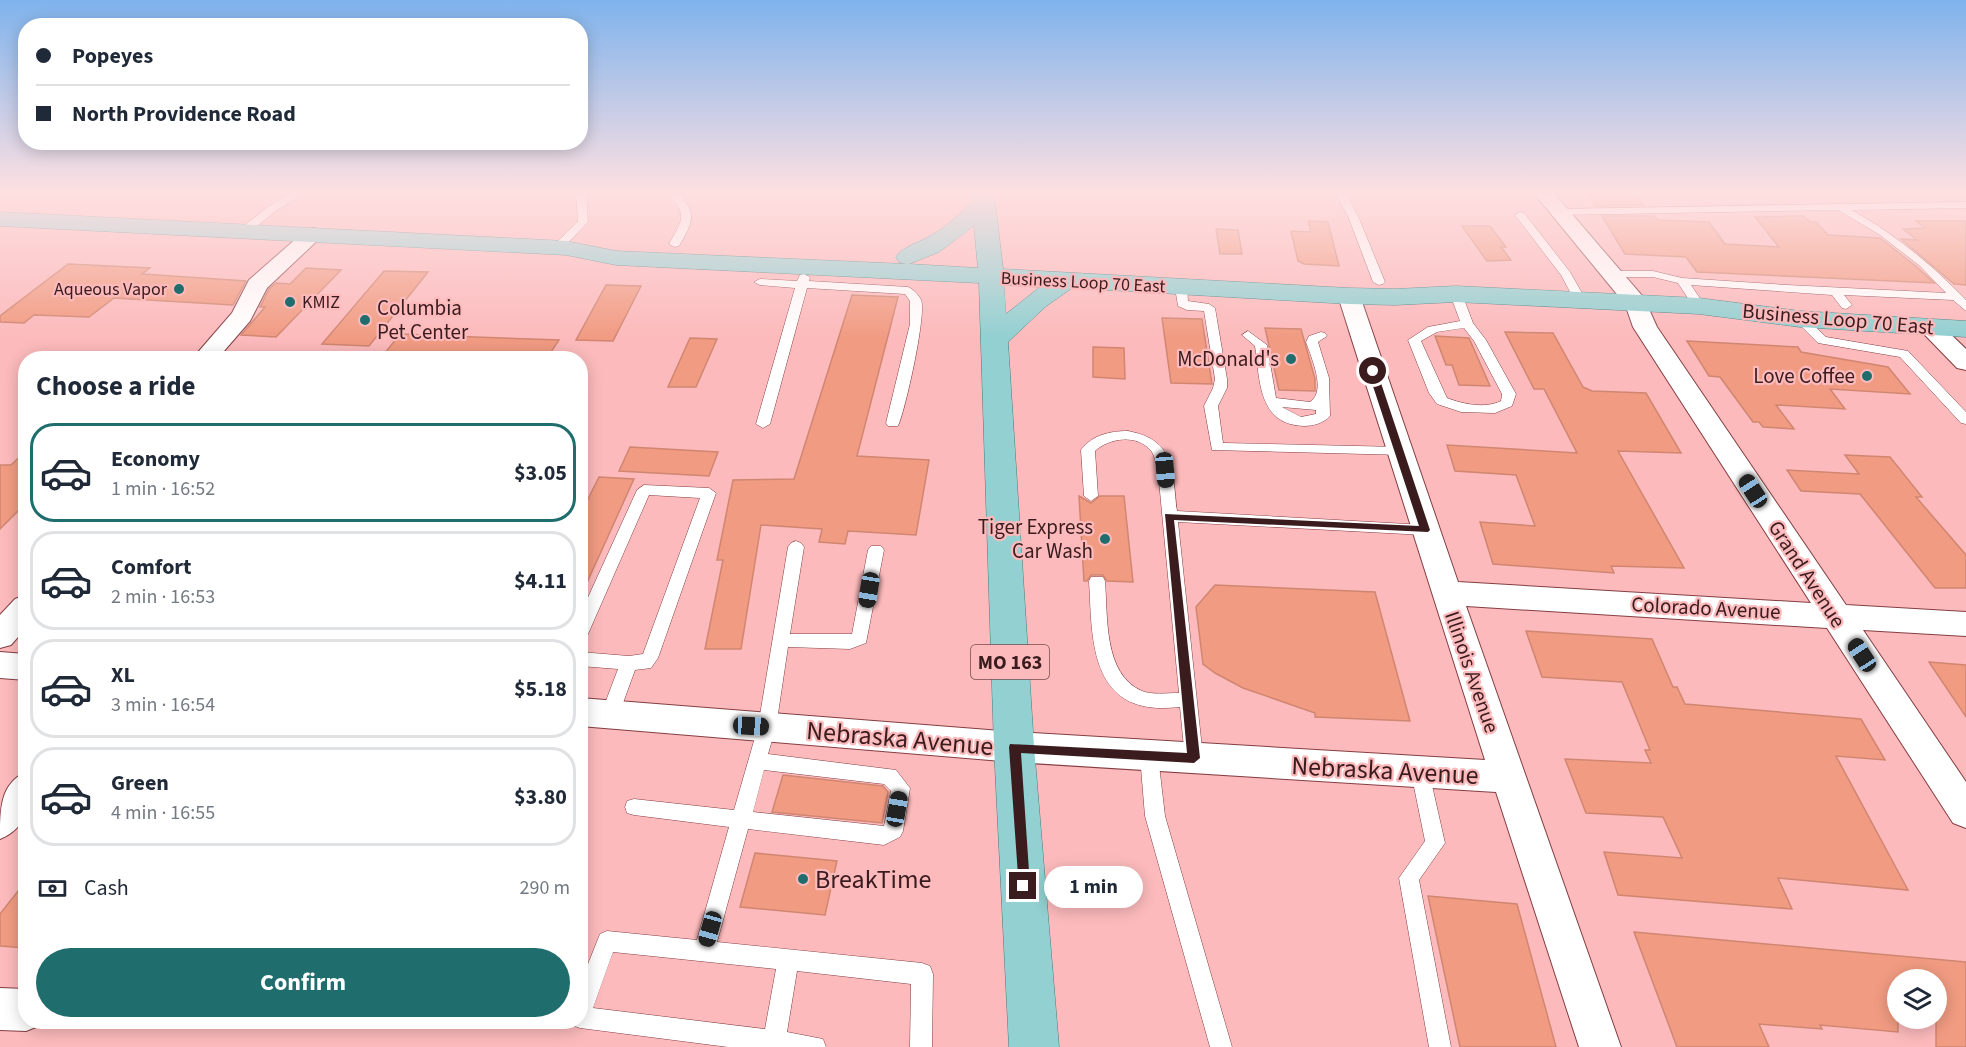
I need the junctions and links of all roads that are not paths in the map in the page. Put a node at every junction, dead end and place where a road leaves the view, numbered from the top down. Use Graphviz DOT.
graph roads {
  1 [pos="305,241"];
  2 [pos="435,241"];
  3 [pos="568,241"];
  4 [pos="676,241"];
  5 [pos="943,241"];
  6 [pos="987,241"];
  7 [pos="1363,241"];
  8 [pos="1540,241"];
  9 [pos="1583,241"];
  10 [pos="1894,241"];
  11 [pos="675,244"];
  12 [pos="562,248"];
  13 [pos="908,257"];
  14 [pos="990,270"];
  15 [pos="1611,274"];
  16 [pos="805,275"];
  17 [pos="860,279"];
  18 [pos="1066,281"];
  19 [pos="1682,281"];
  20 [pos="760,282"];
  21 [pos="1379,282"];
  22 [pos="1181,287"];
  23 [pos="1456,294"];
  24 [pos="1348,296"];
  25 [pos="1580,300"];
  26 [pos="1636,303"];
  27 [pos="1795,304"];
  28 [pos="1963,305"];
  29 [pos="1704,306"];
  30 [pos="1467,324"];
  31 [pos="1930,327"];
  32 [pos="1966,329"];
  33 [pos="1248,335"];
  34 [pos="1321,336"];
  35 [pos="994,340"];
  36 [pos="211,351"];
  37 [pos="1966,363"];
  38 [pos="1966,420"];
  39 [pos="893,423"];
  40 [pos="763,424"];
  41 [pos="1399,452"];
  42 [pos="1091,496"];
  43 [pos="1169,516"];
  44 [pos="1425,530"];
  45 [pos="796,546"];
  46 [pos="876,550"];
  47 [pos="1097,581"];
  48 [pos="1446,593"];
  49 [pos="18,616"];
  50 [pos="588,616"];
  51 [pos="1836,616"];
  52 [pos="1966,624"];
  53 [pos="0,636"];
  54 [pos="781,640"];
  55 [pos="588,660"];
  56 [pos="628,663"];
  57 [pos="0,665"];
  58 [pos="18,666"];
  59 [pos="1188,700"];
  60 [pos="595,713"];
  61 [pos="767,727"];
  62 [pos="1014,747"];
  63 [pos="1149,756"];
  64 [pos="1194,758"];
  65 [pos="757,761"];
  66 [pos="1420,772"];
  67 [pos="1508,777"];
  68 [pos="18,798"];
  69 [pos="634,807"];
  70 [pos="1966,812"];
  71 [pos="740,820"];
  72 [pos="0,822"];
  73 [pos="704,951"];
  74 [pos="788,960"];
  75 [pos="588,994"];
  76 [pos="0,1009"];
  77 [pos="18,1010"];
  78 [pos="588,1017"];
  79 [pos="774,1044"];
  80 [pos="815,1047"];
  81 [pos="921,1047"];
  82 [pos="1034,1047"];
  83 [pos="1221,1047"];
  84 [pos="1440,1047"];
  85 [pos="1600,1047"];
  1 -- 36 [label="street"];
  2 -- 12 [label="main road, Business Loop 70 East"];
  3 -- 12 [label="lane"];
  4 -- 11 [label="lane"];
  5 -- 13 [label="main road"];
  6 -- 14 [label="main road, MO 163"];
  7 -- 21 [label="lane"];
  8 -- 25 [label="lane"];
  9 -- 15 [label="street, Grand Avenue"];
  10 -- 28 [label="lane"];
  11 -- 12 [label="main road, Business Loop 70 East"];
  11 -- 13 [label="main road, Business Loop 70 East"];
  12 -- 16 [label="main road, Business Loop 70 East"];
  13 -- 14 [label="main road, Business Loop 70 East"];
  14 -- 17 [label="main road, Business Loop 70 East"];
  14 -- 18 [label="main road, Business Loop 70 East"];
  14 -- 21 [label="main road, Business Loop 70 East"];
  14 -- 35 [label="main road, MO 163"];
  15 -- 19 [label="lane"];
  15 -- 26 [label="street, Grand Avenue"];
  16 -- 17 [label="main road, Business Loop 70 East"];
  16 -- 20 [label="lane"];
  16 -- 40 [label="lane"];
  17 -- 39 [label="lane"];
  18 -- 22 [label="main road, Business Loop 70 East"];
  18 -- 35 [label="main road"];
  19 -- 27 [label="lane"];
  19 -- 29 [label="lane"];
  21 -- 23 [label="main road, Business Loop 70 East"];
  22 -- 24 [label="main road, Business Loop 70 East"];
  22 -- 41 [label="lane"];
  23 -- 24 [label="main road, Business Loop 70 East"];
  23 -- 25 [label="main road, Business Loop 70 East"];
  23 -- 30 [label="lane"];
  24 -- 41 [label="street, Illinois Avenue"];
  25 -- 26 [label="main road, Business Loop 70 East"];
  26 -- 29 [label="main road, Business Loop 70 East"];
  26 -- 51 [label="street, Grand Avenue"];
  27 -- 28 [label="main road, Business Loop 70 East"];
  27 -- 29 [label="main road, Business Loop 70 East"];
  27 -- 31 [label="main road, Business Loop 70 East"];
  27 -- 38 [label="lane"];
  30 -- 30 [label="lane"];
  31 -- 32 [label="main road, Business Loop 70 East"];
  31 -- 37 [label="street"];
  33 -- 34 [label="lane"];
  35 -- 62 [label="main road, MO 163"];
  41 -- 44 [label="street, Illinois Avenue"];
  42 -- 43 [label="lane"];
  43 -- 44 [label="lane"];
  43 -- 59 [label="lane"];
  44 -- 48 [label="street, Illinois Avenue"];
  45 -- 54 [label="lane"];
  46 -- 54 [label="lane"];
  47 -- 59 [label="lane"];
  48 -- 51 [label="street, Colorado Avenue"];
  48 -- 67 [label="street, Illinois Avenue"];
  49 -- 53 [label="street"];
  50 -- 56 [label="lane"];
  51 -- 52 [label="street, Colorado Avenue"];
  51 -- 70 [label="street, Grand Avenue"];
  54 -- 61 [label="lane"];
  55 -- 56 [label="lane"];
  56 -- 60 [label="lane"];
  57 -- 58 [label="street"];
  59 -- 64 [label="lane"];
  60 -- 61 [label="street, Nebraska Avenue"];
  61 -- 62 [label="street, Nebraska Avenue"];
  61 -- 65 [label="lane"];
  62 -- 63 [label="street, Nebraska Avenue"];
  62 -- 82 [label="main road, MO 163"];
  63 -- 64 [label="street, Nebraska Avenue"];
  63 -- 83 [label="lane"];
  64 -- 66 [label="street, Nebraska Avenue"];
  65 -- 71 [label="lane"];
  65 -- 71 [label="lane"];
  66 -- 67 [label="street, Nebraska Avenue"];
  66 -- 84 [label="lane"];
  67 -- 85 [label="street, Illinois Avenue"];
  68 -- 72 [label="street"];
  69 -- 71 [label="lane"];
  71 -- 73 [label="lane"];
  73 -- 74 [label="lane"];
  73 -- 75 [label="lane"];
  74 -- 79 [label="lane"];
  74 -- 81 [label="lane"];
  76 -- 77 [label="street"];
  78 -- 79 [label="lane"];
  79 -- 80 [label="lane"];
}
